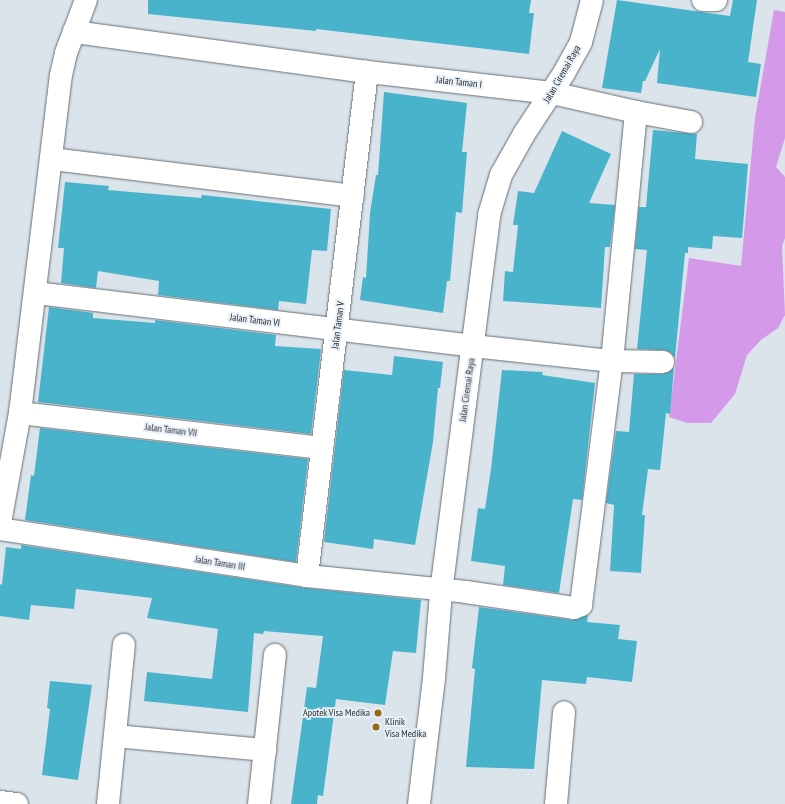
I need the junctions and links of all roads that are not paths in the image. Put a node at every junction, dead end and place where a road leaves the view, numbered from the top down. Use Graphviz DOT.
graph roads {
  1 [pos="86,0"];
  2 [pos="592,0"];
  3 [pos="703,0"];
  4 [pos="716,0"];
  5 [pos="74,32"];
  6 [pos="367,72"];
  7 [pos="552,93"];
  8 [pos="636,112"];
  9 [pos="691,122"];
  10 [pos="52,159"];
  11 [pos="353,196"];
  12 [pos="36,293"];
  13 [pos="338,331"];
  14 [pos="473,346"];
  15 [pos="612,361"];
  16 [pos="663,362"];
  17 [pos="20,413"];
  18 [pos="322,448"];
  19 [pos="0,523"];
  20 [pos="0,529"];
  21 [pos="307,576"];
  22 [pos="441,592"];
  23 [pos="124,645"];
  24 [pos="275,655"];
  25 [pos="564,712"];
  26 [pos="116,736"];
  27 [pos="265,750"];
  28 [pos="0,802"];
  29 [pos="17,804"];
  30 [pos="108,804"];
  31 [pos="259,804"];
  32 [pos="419,804"];
  33 [pos="556,804"];
  1 -- 5 [label="street"];
  2 -- 7 [label="street, Jalan Ciremai Raya"];
  3 -- 4 [label="street"];
  5 -- 6 [label="street, Jalan Taman I"];
  5 -- 10 [label="street"];
  6 -- 7 [label="street, Jalan Taman I"];
  6 -- 11 [label="street, Jalan Taman V"];
  7 -- 8 [label="street, Jalan Taman I"];
  7 -- 14 [label="street, Jalan Ciremai Raya"];
  8 -- 9 [label="street, Jalan Taman I"];
  8 -- 15 [label="street"];
  10 -- 11 [label="street"];
  10 -- 12 [label="street"];
  11 -- 13 [label="street, Jalan Taman V"];
  12 -- 13 [label="street, Jalan Taman VI"];
  12 -- 17 [label="street"];
  13 -- 14 [label="street, Jalan Taman VI"];
  13 -- 18 [label="street, Jalan Taman V"];
  14 -- 15 [label="street, Jalan Taman VI"];
  14 -- 22 [label="street, Jalan Ciremai Raya"];
  15 -- 16 [label="street, Jalan Taman VI"];
  15 -- 22 [label="street, Jalan Taman III"];
  17 -- 18 [label="street, Jalan Taman VII"];
  17 -- 19 [label="street"];
  18 -- 21 [label="street, Jalan Taman V"];
  20 -- 21 [label="street, Jalan Taman III"];
  21 -- 22 [label="street, Jalan Taman III"];
  22 -- 32 [label="street, Jalan Ciremai Raya"];
  23 -- 26 [label="street"];
  24 -- 27 [label="street"];
  25 -- 33 [label="street"];
  26 -- 27 [label="street"];
  26 -- 30 [label="street"];
  27 -- 31 [label="street"];
  28 -- 29 [label="street"];
}
